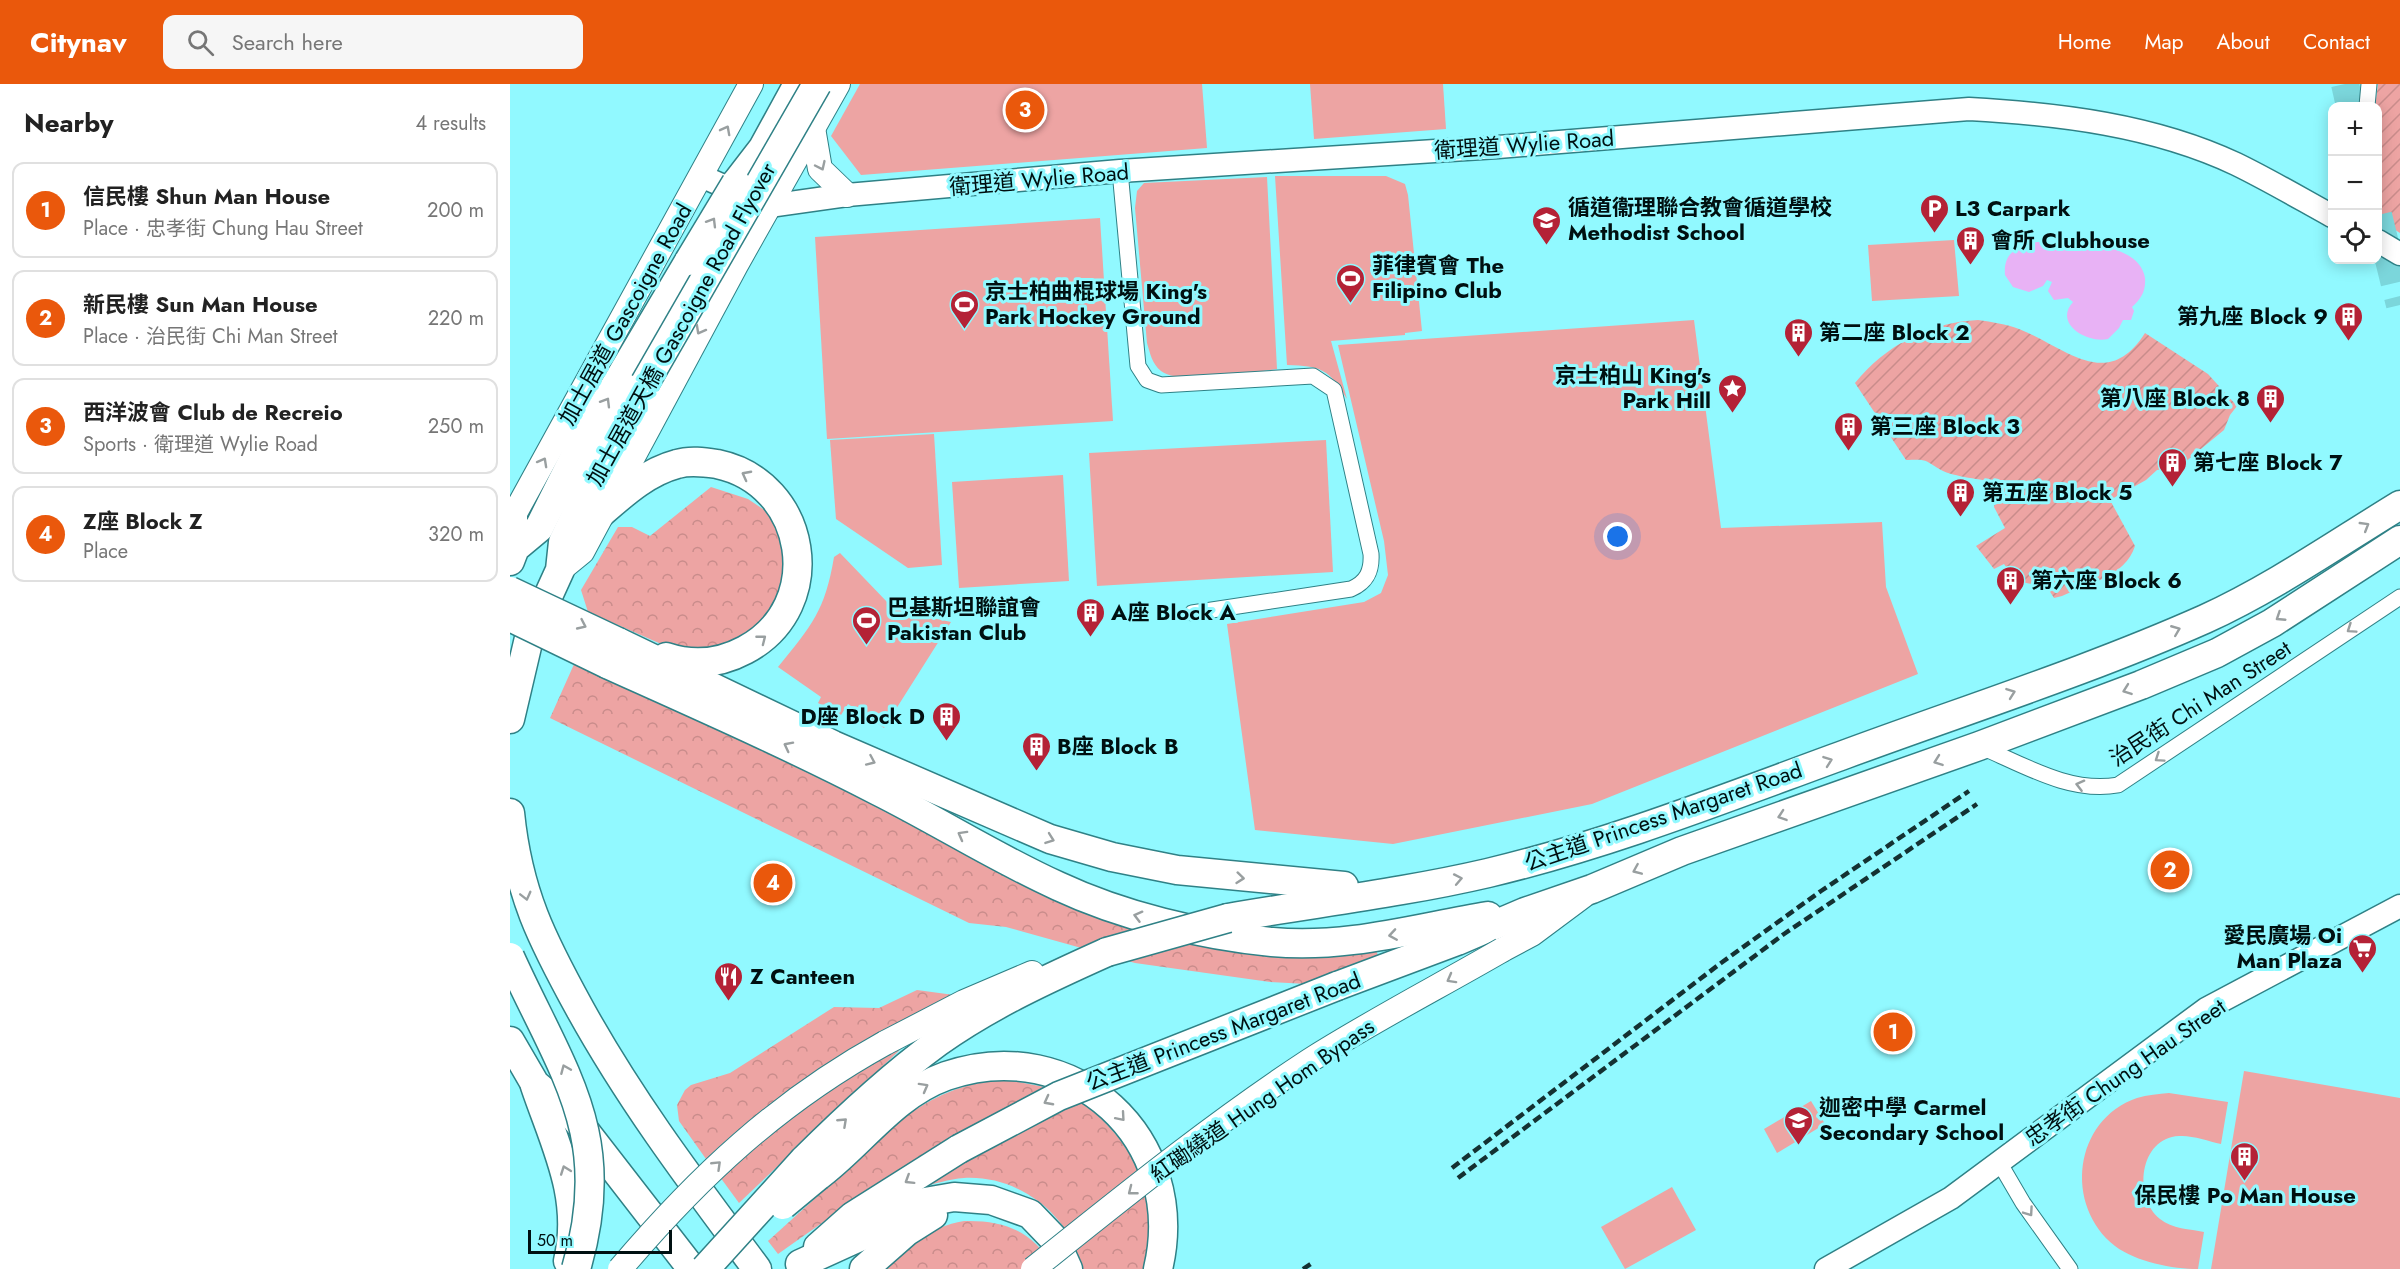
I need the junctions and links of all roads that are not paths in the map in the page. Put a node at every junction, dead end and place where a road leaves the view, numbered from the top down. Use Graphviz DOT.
graph roads {
  1 [pos="751,84"];
  2 [pos="777,84"];
  3 [pos="798,84"];
  4 [pos="817,84"];
  5 [pos="838,84"];
  6 [pos="2369,84"];
  7 [pos="2367,102"];
  8 [pos="813,128"];
  9 [pos="1120,171"];
  10 [pos="701,176"];
  11 [pos="736,183"];
  12 [pos="847,195"];
  13 [pos="769,206"];
  14 [pos="2329,210"];
  15 [pos="2382,243"];
  16 [pos="2400,254"];
  17 [pos="635,377"];
  18 [pos="2400,505"];
  19 [pos="601,513"];
  20 [pos="512,514"];
  21 [pos="2400,540"];
  22 [pos="513,555"];
  23 [pos="560,570"];
  24 [pos="510,591"];
  25 [pos="2400,597"];
  26 [pos="1192,614"];
  27 [pos="510,617"];
  28 [pos="613,653"];
  29 [pos="510,720"];
  30 [pos="1979,746"];
  31 [pos="510,813"];
  32 [pos="1592,889"];
  33 [pos="1400,891"];
  34 [pos="2400,906"];
  35 [pos="1525,912"];
  36 [pos="1107,952"];
  37 [pos="510,957"];
  38 [pos="510,1041"];
  39 [pos="535,1084"];
  40 [pos="1999,1162"];
  41 [pos="867,1243"];
  42 [pos="749,1258"];
  43 [pos="796,1266"];
  44 [pos="566,1269"];
  45 [pos="576,1269"];
  46 [pos="620,1269"];
  47 [pos="692,1269"];
  48 [pos="705,1269"];
  49 [pos="1034,1269"];
  50 [pos="1068,1269"];
  51 [pos="1158,1269"];
  52 [pos="1826,1269"];
  53 [pos="2070,1269"];
  10 -- 1 [label="main road, 加士居道 Gascoigne Road, one-way"];
  2 -- 11 [label="highway"];
  3 -- 11 [label="highway, 加士居道天橋 Gascoigne Road Flyover"];
  4 -- 17 [label="highway, 加士居道天橋 Gascoigne Road Flyover, bridge"];
  5 -- 8 [label="main road"];
  6 -- 7 [label="street"];
  8 -- 12 [label="main road, one-way"];
  8 -- 13 [label="main road"];
  9 -- 12 [label="street, 衛理道 Wylie Road"];
  9 -- 14 [label="street, 衛理道 Wylie Road"];
  9 -- 26 [label="street"];
  10 -- 13 [label="street"];
  20 -- 10 [label="main road, 加士居道 Gascoigne Road, one-way"];
  17 -- 11 [label="highway, 加士居道天橋 Gascoigne Road Flyover, one-way, bridge"];
  12 -- 13 [label="street, 衛理道 Wylie Road"];
  13 -- 19 [label="main road, one-way"];
  15 -- 16 [label="street"];
  22 -- 17 [label="highway, 加士居道天橋 Gascoigne Road Flyover, one-way"];
  17 -- 23 [label="highway, 加士居道天橋 Gascoigne Road Flyover"];
  33 -- 18 [label="highway, 公主道 Princess Margaret Road, one-way"];
  19 -- 23 [label="main road"];
  28 -- 19 [label="highway, one-way"];
  20 -- 22 [label="main road, 加士居道 Gascoigne Road"];
  21 -- 30 [label="highway, 公主道 Princess Margaret Road, one-way"];
  23 -- 29 [label="highway, 加士居道天橋 Gascoigne Road Flyover"];
  24 -- 28 [label="highway, one-way, bridge"];
  25 -- 30 [label="street, 治民街 Chi Man Street, one-way"];
  27 -- 28 [label="highway, bridge"];
  28 -- 33 [label="highway, one-way"];
  35 -- 28 [label="highway, one-way"];
  30 -- 32 [label="highway, 公主道 Princess Margaret Road, one-way"];
  31 -- 42 [label="highway, one-way"];
  32 -- 35 [label="highway, 公主道 Princess Margaret Road"];
  32 -- 49 [label="main road, 紅磡繞道 Hung Hom Bypass, one-way, bridge"];
  33 -- 36 [label="highway, 公主道 Princess Margaret Road, bridge"];
  34 -- 40 [label="street, 忠孝街 Chung Hau Street"];
  35 -- 41 [label="highway, 公主道 Princess Margaret Road, one-way, bridge"];
  46 -- 36 [label="main road, one-way, bridge"];
  48 -- 36 [label="highway, 公主道 Princess Margaret Road, one-way, bridge"];
  45 -- 37 [label="highway, one-way, bridge"];
  38 -- 39 [label="highway"];
  44 -- 39 [label="highway, one-way"];
  39 -- 47 [label="highway"];
  40 -- 52 [label="street, 忠孝街 Chung Hau Street"];
  40 -- 53 [label="street, one-way"];
  41 -- 43 [label="highway"];
  41 -- 50 [label="highway"];
  48 -- 51 [label="highway, one-way, bridge"];
}
